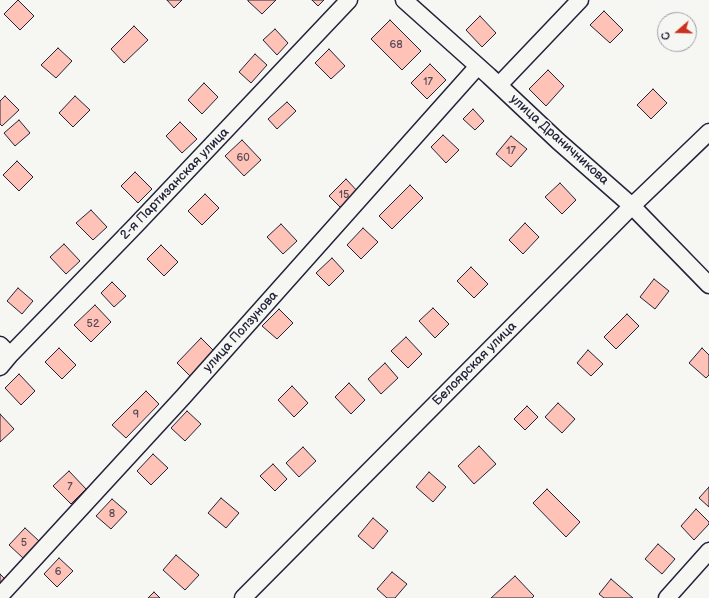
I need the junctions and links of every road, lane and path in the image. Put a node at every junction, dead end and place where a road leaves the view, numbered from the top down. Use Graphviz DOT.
graph roads {
  1 [pos="349,0"];
  2 [pos="404,0"];
  3 [pos="580,0"];
  4 [pos="478,66"];
  5 [pos="499,85"];
  6 [pos="709,132"];
  7 [pos="632,206"];
  8 [pos="709,285"];
  9 [pos="3,356"];
  10 [pos="709,551"];
  11 [pos="0,596"];
  12 [pos="243,598"];
  13 [pos="667,598"];
  1 -- 9 [label="street, 2-я Партизанская улица"];
  2 -- 4 [label="street, улица Драничникова"];
  3 -- 5 [label="street"];
  4 -- 5 [label="street, улица Драничникова"];
  4 -- 11 [label="street, улица Ползунова"];
  5 -- 7 [label="street, улица Драничникова"];
  6 -- 7 [label="street, Белоярская улица"];
  7 -- 8 [label="street, улица Драничникова"];
  7 -- 12 [label="street, Белоярская улица"];
  10 -- 13 [label="street"];
}
